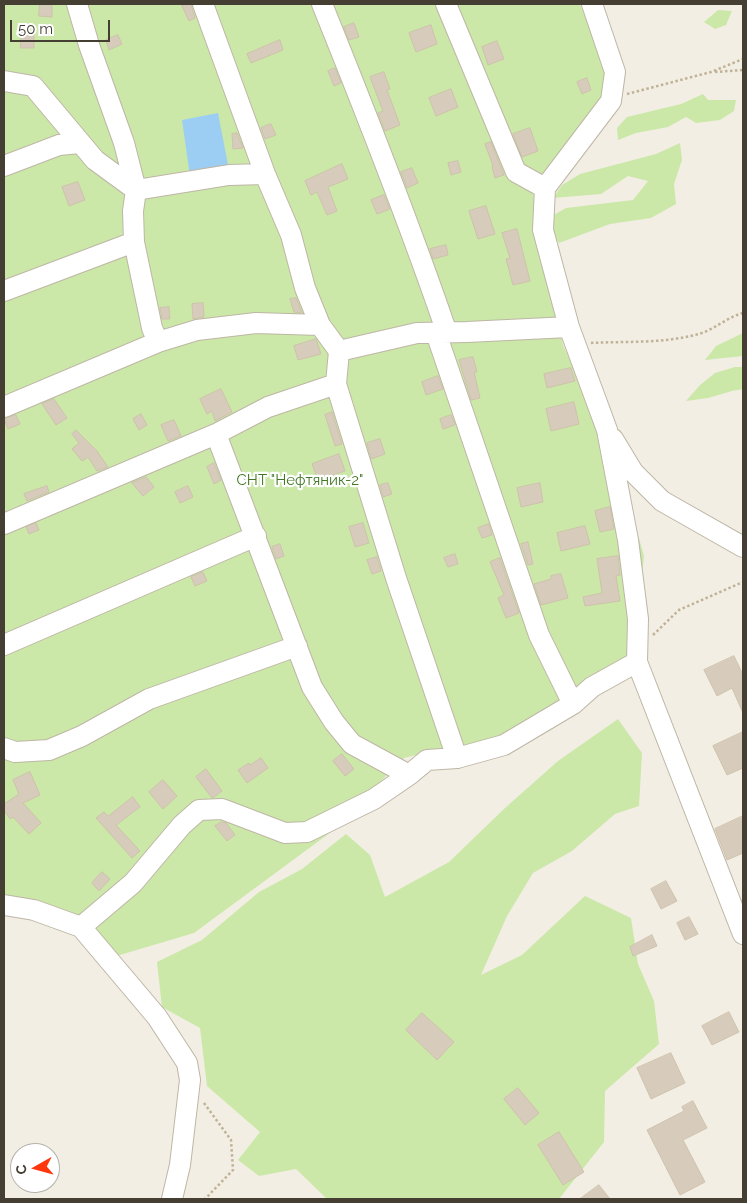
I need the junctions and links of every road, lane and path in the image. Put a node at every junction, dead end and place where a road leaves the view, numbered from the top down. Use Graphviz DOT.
graph roads {
  1 [pos="77,4"];
  2 [pos="203,4"];
  3 [pos="322,4"];
  4 [pos="446,4"];
  5 [pos="592,4"];
  6 [pos="743,59"];
  7 [pos="743,70"];
  8 [pos="711,72"];
  9 [pos="4,81"];
  10 [pos="612,98"];
  11 [pos="80,143"];
  12 [pos="4,166"];
  13 [pos="265,174"];
  14 [pos="544,188"];
  15 [pos="136,190"];
  16 [pos="134,242"];
  17 [pos="4,292"];
  18 [pos="743,313"];
  19 [pos="320,325"];
  20 [pos="441,333"];
  21 [pos="573,335"];
  22 [pos="158,342"];
  23 [pos="339,351"];
  24 [pos="336,384"];
  25 [pos="4,407"];
  26 [pos="607,430"];
  27 [pos="216,434"];
  28 [pos="4,524"];
  29 [pos="256,536"];
  30 [pos="743,547"];
  31 [pos="743,582"];
  32 [pos="650,639"];
  33 [pos="4,644"];
  34 [pos="296,646"];
  35 [pos="637,662"];
  36 [pos="573,704"];
  37 [pos="4,748"];
  38 [pos="457,758"];
  39 [pos="409,775"];
  40 [pos="4,905"];
  41 [pos="81,927"];
  42 [pos="743,934"];
  43 [pos="189,1083"];
  44 [pos="172,1199"];
  45 [pos="205,1199"];
  1 -- 15 [label="street"];
  2 -- 13 [label="street"];
  3 -- 20 [label="street"];
  4 -- 14 [label="street"];
  5 -- 10 [label="street"];
  6 -- 8 [label="path"];
  7 -- 8 [label="path"];
  8 -- 10 [label="path"];
  9 -- 11 [label="street"];
  10 -- 14 [label="street"];
  11 -- 12 [label="street"];
  11 -- 15 [label="street"];
  13 -- 15 [label="street"];
  13 -- 19 [label="street"];
  14 -- 21 [label="street"];
  15 -- 16 [label="street"];
  16 -- 17 [label="street"];
  16 -- 22 [label="street"];
  18 -- 21 [label="path"];
  19 -- 22 [label="street"];
  19 -- 23 [label="street"];
  20 -- 21 [label="street"];
  20 -- 23 [label="street"];
  20 -- 36 [label="street"];
  21 -- 26 [label="street"];
  22 -- 25 [label="street"];
  23 -- 24 [label="street"];
  24 -- 27 [label="street"];
  24 -- 38 [label="street"];
  26 -- 30 [label="street"];
  26 -- 35 [label="street"];
  27 -- 28 [label="street"];
  27 -- 29 [label="street"];
  29 -- 33 [label="street"];
  29 -- 34 [label="street"];
  31 -- 32 [label="path"];
  34 -- 37 [label="street"];
  34 -- 39 [label="street"];
  35 -- 36 [label="street"];
  35 -- 42 [label="street"];
  36 -- 38 [label="street"];
  38 -- 39 [label="street"];
  39 -- 41 [label="street"];
  40 -- 41 [label="street"];
  41 -- 43 [label="street"];
  43 -- 44 [label="street"];
  43 -- 45 [label="path"];
}
